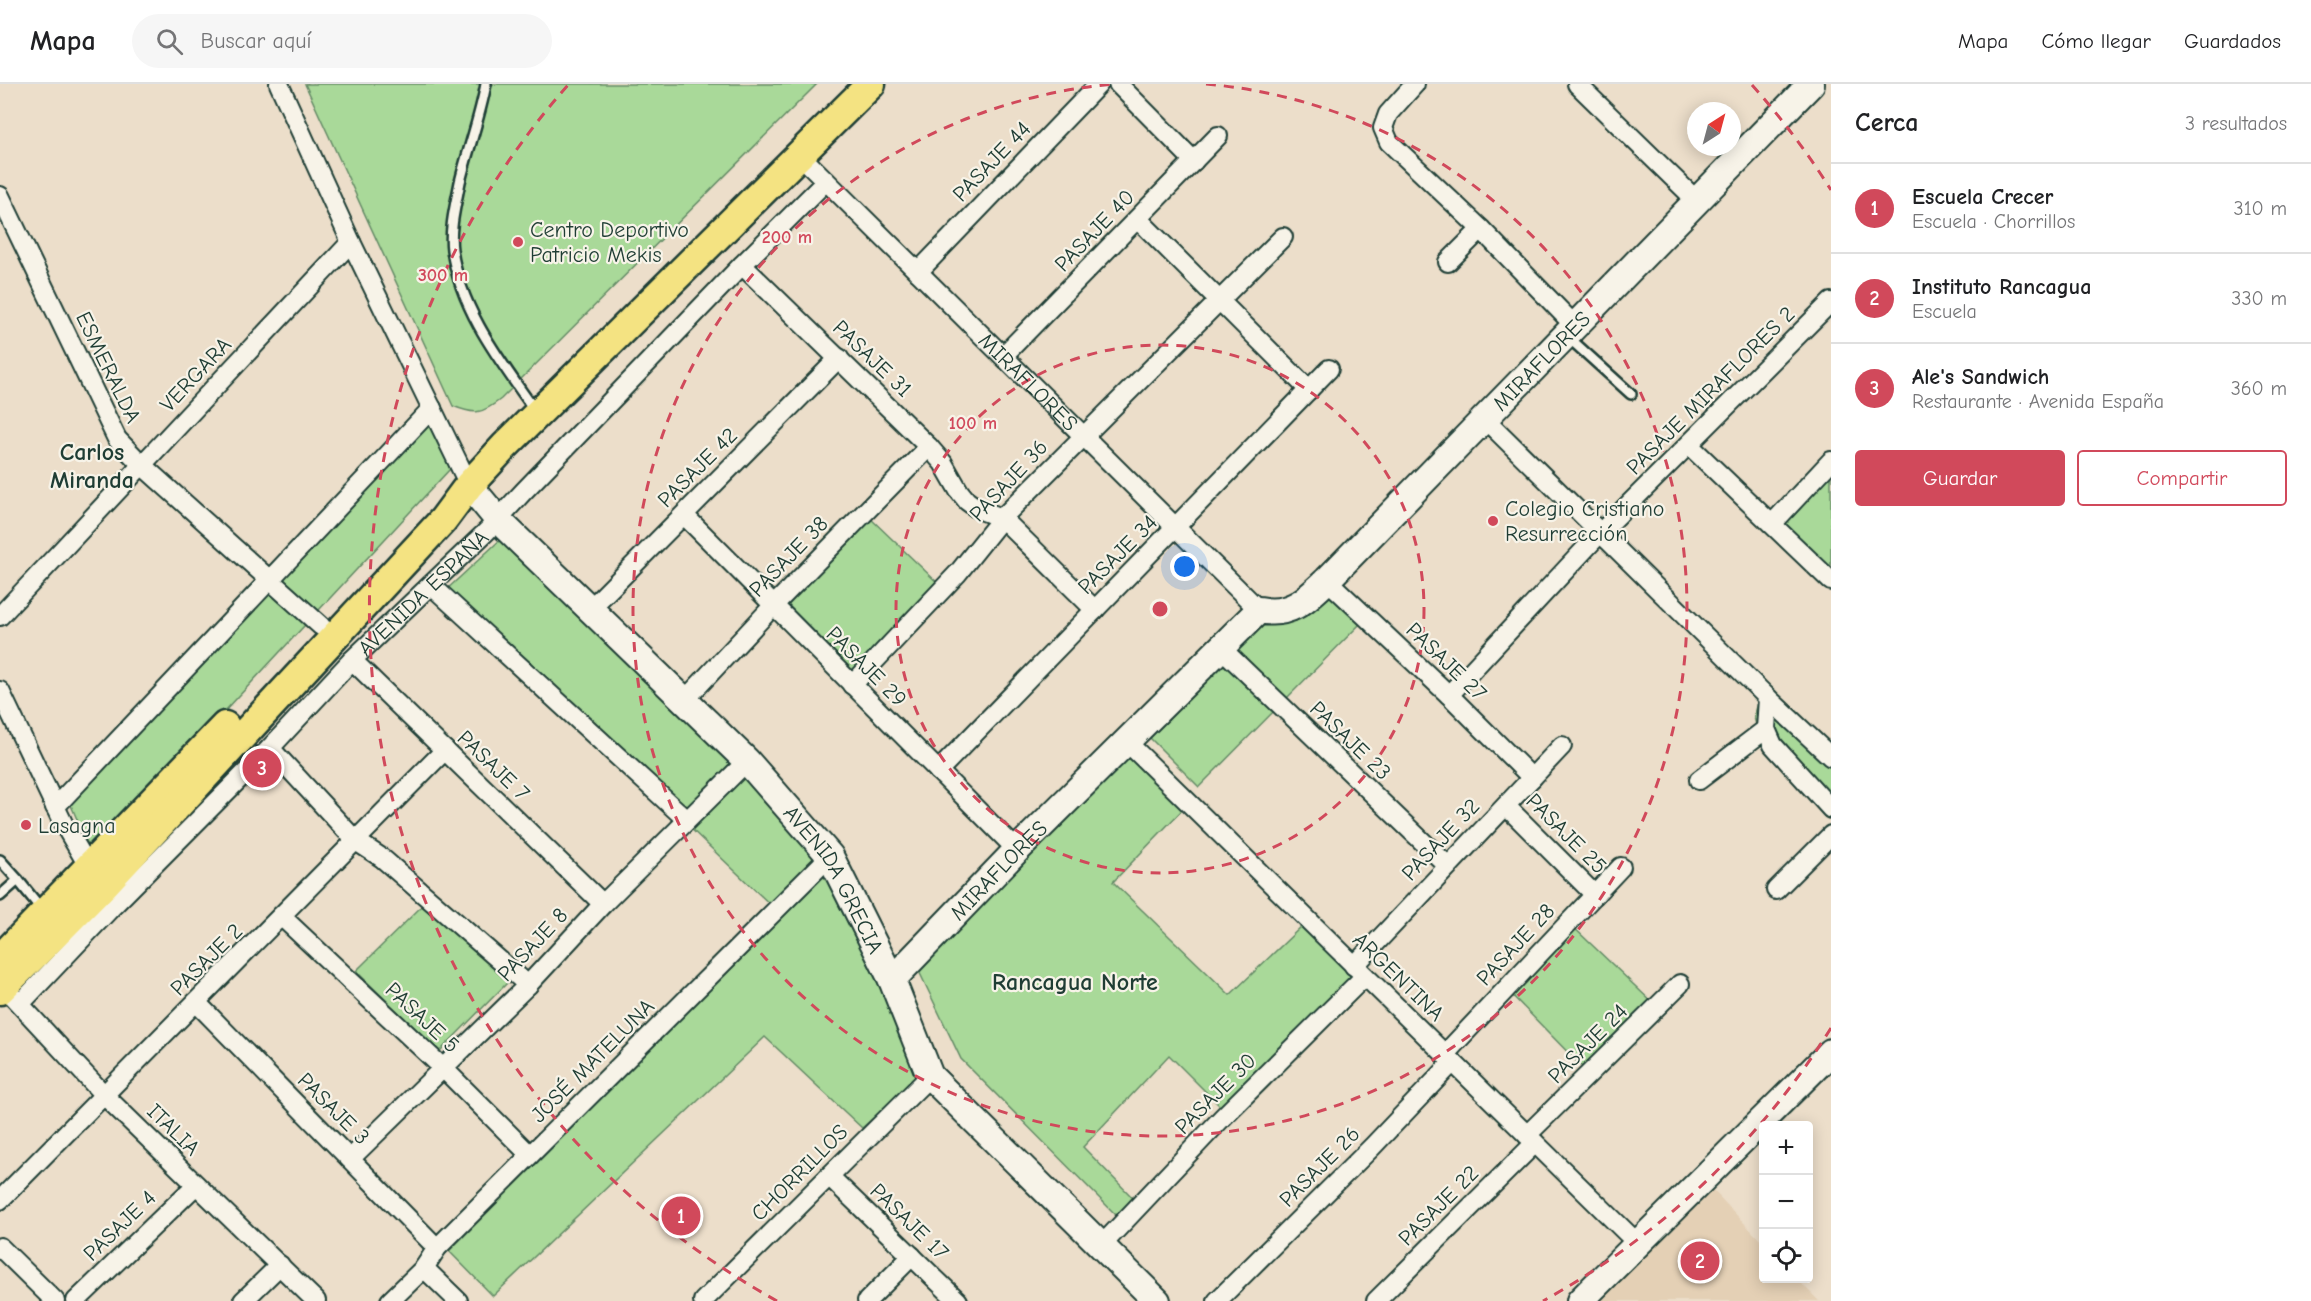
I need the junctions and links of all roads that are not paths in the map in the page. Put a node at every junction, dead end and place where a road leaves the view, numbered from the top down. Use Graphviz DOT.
graph roads {
  1 [pos="279,84"];
  2 [pos="486,84"];
  3 [pos="871,84"];
  4 [pos="1099,84"];
  5 [pos="1118,84"];
  6 [pos="1415,84"];
  7 [pos="1577,84"];
  8 [pos="1811,84"];
  9 [pos="1218,136"];
  10 [pos="800,155"];
  11 [pos="1194,161"];
  12 [pos="826,181"];
  13 [pos="0,196"];
  14 [pos="1697,201"];
  15 [pos="1138,219"];
  16 [pos="1481,229"];
  17 [pos="1283,237"];
  18 [pos="351,242"];
  19 [pos="1448,262"];
  20 [pos="742,265"];
  21 [pos="918,272"];
  22 [pos="1220,300"];
  23 [pos="1828,311"];
  24 [pos="1570,331"];
  25 [pos="1003,356"];
  26 [pos="839,358"];
  27 [pos="1329,369"];
  28 [pos="1309,390"];
  29 [pos="1631,394"];
  30 [pos="432,408"];
  31 [pos="537,414"];
  32 [pos="1485,419"];
  33 [pos="1083,435"];
  34 [pos="1689,445"];
  35 [pos="929,447"];
  36 [pos="1831,461"];
  37 [pos="143,466"];
  38 [pos="469,485"];
  39 [pos="684,515"];
  40 [pos="1002,519"];
  41 [pos="498,520"];
  42 [pos="1772,524"];
  43 [pos="1176,528"];
  44 [pos="1600,533"];
  45 [pos="271,580"];
  46 [pos="1327,580"];
  47 [pos="1831,582"];
  48 [pos="431,585"];
  49 [pos="774,605"];
  50 [pos="589,610"];
  51 [pos="1095,610"];
  52 [pos="1259,610"];
  53 [pos="0,616"];
  54 [pos="321,626"];
  55 [pos="1221,648"];
  56 [pos="352,660"];
  57 [pos="852,686"];
  58 [pos="0,691"];
  59 [pos="1449,695"];
  60 [pos="1768,698"];
  61 [pos="684,702"];
  62 [pos="5,715"];
  63 [pos="1766,729"];
  64 [pos="1126,742"];
  65 [pos="1562,746"];
  66 [pos="270,748"];
  67 [pos="445,750"];
  68 [pos="1831,757"];
  69 [pos="747,761"];
  70 [pos="938,771"];
  71 [pos="1532,778"];
  72 [pos="1699,780"];
  73 [pos="1828,801"];
  74 [pos="1506,806"];
  75 [pos="55,807"];
  76 [pos="687,820"];
  77 [pos="1831,835"];
  78 [pos="356,841"];
  79 [pos="1017,850"];
  80 [pos="830,856"];
  81 [pos="0,860"];
  82 [pos="1448,866"];
  83 [pos="1621,867"];
  84 [pos="95,877"];
  85 [pos="18,880"];
  86 [pos="1776,890"];
  87 [pos="1595,895"];
  88 [pos="0,896"];
  89 [pos="603,904"];
  90 [pos="45,913"];
  91 [pos="281,916"];
  92 [pos="0,958"];
  93 [pos="1360,971"];
  94 [pos="892,980"];
  95 [pos="1680,984"];
  96 [pos="528,985"];
  97 [pos="8,994"];
  98 [pos="196,1002"];
  99 [pos="1831,1052"];
  100 [pos="1449,1058"];
  101 [pos="443,1068"];
  102 [pos="930,1076"];
  103 [pos="105,1096"];
  104 [pos="1531,1139"];
  105 [pos="530,1155"];
  106 [pos="350,1159"];
  107 [pos="829,1176"];
  108 [pos="196,1185"];
  109 [pos="0,1200"];
  110 [pos="1638,1244"];
  111 [pos="1101,1246"];
  112 [pos="0,1247"];
  113 [pos="437,1248"];
  114 [pos="912,1256"];
  115 [pos="280,1265"];
  116 [pos="424,1268"];
  117 [pos="55,1301"];
  118 [pos="76,1301"];
  119 [pos="243,1301"];
  120 [pos="316,1301"];
  121 [pos="390,1301"];
  122 [pos="458,1301"];
  123 [pos="703,1301"];
  124 [pos="867,1301"];
  125 [pos="958,1301"];
  126 [pos="1157,1301"];
  127 [pos="1217,1301"];
  128 [pos="1376,1301"];
  129 [pos="1580,1301"];
  1 -- 18 [label="street"];
  2 -- 31 [label="lane"];
  3 -- 10 [label="main road, AVENIDA ESPAÑA"];
  4 -- 21 [label="street, PASAJE 44"];
  5 -- 11 [label="street"];
  6 -- 16 [label="street"];
  7 -- 14 [label="street"];
  8 -- 14 [label="street, MIRAFLORES"];
  9 -- 11 [label="street, PASAJE 40"];
  10 -- 12 [label="street, MIRAFLORES"];
  10 -- 31 [label="main road, AVENIDA ESPAÑA"];
  11 -- 15 [label="street, PASAJE 40"];
  12 -- 20 [label="street, AVENIDA ESPAÑA"];
  12 -- 21 [label="street, MIRAFLORES"];
  13 -- 37 [label="street, ESMERALDA"];
  14 -- 24 [label="street, MIRAFLORES"];
  15 -- 22 [label="street"];
  15 -- 25 [label="street, PASAJE 40"];
  16 -- 19 [label="street"];
  16 -- 24 [label="street"];
  17 -- 22 [label="street, PASAJE 36"];
  18 -- 30 [label="street"];
  18 -- 37 [label="street, VERGARA"];
  20 -- 26 [label="street, PASAJE 31"];
  20 -- 41 [label="street, AVENIDA ESPAÑA"];
  21 -- 25 [label="street, MIRAFLORES"];
  22 -- 28 [label="street"];
  22 -- 33 [label="street, PASAJE 36"];
  23 -- 34 [label="street, PASAJE MIRAFLORES 2"];
  24 -- 29 [label="lane"];
  24 -- 32 [label="street, MIRAFLORES"];
  25 -- 33 [label="street, MIRAFLORES"];
  26 -- 35 [label="street, PASAJE 31"];
  26 -- 39 [label="street, PASAJE 42"];
  27 -- 28 [label="street, PASAJE 34"];
  28 -- 43 [label="street, PASAJE 34"];
  30 -- 38 [label="street"];
  30 -- 45 [label="street"];
  31 -- 38 [label="main road, AVENIDA ESPAÑA"];
  32 -- 44 [label="street"];
  32 -- 46 [label="street, MIRAFLORES"];
  33 -- 40 [label="street, PASAJE 36"];
  33 -- 43 [label="street, MIRAFLORES"];
  34 -- 42 [label="street"];
  34 -- 44 [label="street, PASAJE MIRAFLORES 2"];
  35 -- 40 [label="street, PASAJE 31"];
  35 -- 49 [label="street, PASAJE 38"];
  36 -- 42 [label="street"];
  37 -- 45 [label="street, ESMERALDA"];
  37 -- 53 [label="street, VERGARA"];
  38 -- 41 [label="street, AVENIDA GRECIA"];
  38 -- 54 [label="main road, AVENIDA ESPAÑA"];
  38 -- 84 [label="main road, AVENIDA ESPAÑA"];
  39 -- 49 [label="street, PASAJE 29"];
  39 -- 50 [label="street, PASAJE 42"];
  40 -- 51 [label="street, PASAJE 31"];
  40 -- 57 [label="street, PASAJE 36"];
  41 -- 48 [label="street, AVENIDA ESPAÑA"];
  41 -- 50 [label="street, AVENIDA GRECIA"];
  42 -- 47 [label="street"];
  43 -- 51 [label="street, PASAJE 34"];
  43 -- 52 [label="street, MIRAFLORES"];
  44 -- 59 [label="street, PASAJE MIRAFLORES 2"];
  44 -- 60 [label="street"];
  45 -- 54 [label="street, ESMERALDA"];
  45 -- 75 [label="street"];
  46 -- 52 [label="street, MIRAFLORES"];
  46 -- 59 [label="street, PASAJE 27"];
  48 -- 56 [label="street, AVENIDA ESPAÑA"];
  48 -- 76 [label="street"];
  49 -- 57 [label="street, PASAJE 29"];
  49 -- 61 [label="street, PASAJE 38"];
  50 -- 61 [label="street, AVENIDA GRECIA"];
  51 -- 70 [label="street, PASAJE 34"];
  52 -- 55 [label="street, MIRAFLORES"];
  54 -- 84 [label="main road, AVENIDA ESPAÑA"];
  55 -- 64 [label="street, MIRAFLORES"];
  55 -- 82 [label="street, PASAJE 23"];
  56 -- 66 [label="street, AVENIDA ESPAÑA"];
  56 -- 67 [label="street, PASAJE 7"];
  57 -- 70 [label="street, PASAJE 29"];
  58 -- 62 [label="street"];
  59 -- 71 [label="street, PASAJE 27"];
  60 -- 63 [label="street"];
  60 -- 68 [label="street"];
  61 -- 69 [label="street, AVENIDA GRECIA"];
  62 -- 75 [label="street"];
  63 -- 72 [label="street"];
  63 -- 73 [label="street"];
  64 -- 79 [label="street, MIRAFLORES"];
  64 -- 93 [label="street, ARGENTINA"];
  65 -- 71 [label="street, PASAJE 32"];
  66 -- 78 [label="street"];
  66 -- 97 [label="street, AVENIDA ESPAÑA"];
  67 -- 78 [label="street, PASAJE 2"];
  67 -- 89 [label="street, PASAJE 7"];
  69 -- 76 [label="street, PASAJE 8"];
  69 -- 80 [label="street, AVENIDA GRECIA"];
  70 -- 79 [label="street, PASAJE 29"];
  71 -- 74 [label="street, PASAJE 32"];
  74 -- 82 [label="street, PASAJE 32"];
  74 -- 87 [label="street, PASAJE 25"];
  75 -- 84 [label="street"];
  76 -- 89 [label="street, PASAJE 8"];
  77 -- 86 [label="street"];
  78 -- 91 [label="street, PASAJE 2"];
  78 -- 96 [label="street"];
  79 -- 94 [label="street, MIRAFLORES"];
  80 -- 94 [label="street, AVENIDA GRECIA"];
  80 -- 105 [label="street, JOSÉ MATELUNA"];
  81 -- 85 [label="lane"];
  82 -- 93 [label="street, PASAJE 32"];
  83 -- 87 [label="street, PASAJE 28"];
  84 -- 90 [label="main road, AVENIDA ESPAÑA"];
  84 -- 97 [label="main road, AVENIDA ESPAÑA"];
  85 -- 88 [label="lane"];
  85 -- 90 [label="lane"];
  87 -- 100 [label="street, PASAJE 28"];
  89 -- 96 [label="street, PASAJE 8"];
  90 -- 92 [label="main road, AVENIDA ESPAÑA"];
  91 -- 98 [label="street, PASAJE 2"];
  91 -- 101 [label="street, PASAJE 5"];
  93 -- 100 [label="street, ARGENTINA"];
  93 -- 111 [label="street, PASAJE 30"];
  94 -- 102 [label="street, AVENIDA GRECIA"];
  95 -- 104 [label="street, PASAJE 24"];
  96 -- 101 [label="street, PASAJE 8"];
  97 -- 103 [label="street, ITALIA"];
  98 -- 103 [label="street, PASAJE 2"];
  98 -- 106 [label="street, PASAJE 3"];
  99 -- 110 [label="street"];
  100 -- 104 [label="street, ARGENTINA"];
  100 -- 127 [label="street, PASAJE 26"];
  101 -- 105 [label="street, PASAJE 5"];
  101 -- 106 [label="street, PASAJE 8"];
  102 -- 107 [label="street, CHORRILLOS"];
  102 -- 111 [label="street, AVENIDA GRECIA"];
  103 -- 108 [label="street, ITALIA"];
  103 -- 109 [label="street, PASAJE 2"];
  104 -- 110 [label="street, ARGENTINA"];
  104 -- 128 [label="street, PASAJE 22"];
  105 -- 113 [label="street, JOSÉ MATELUNA"];
  106 -- 113 [label="street, PASAJE 3"];
  107 -- 114 [label="street, PASAJE 17"];
  107 -- 123 [label="street, CHORRILLOS"];
  108 -- 115 [label="street, ITALIA"];
  108 -- 118 [label="street, PASAJE 4"];
  110 -- 129 [label="street"];
  111 -- 126 [label="street, AVENIDA GRECIA"];
  112 -- 117 [label="street"];
  113 -- 116 [label="street, JOSÉ MATELUNA"];
  114 -- 124 [label="street"];
  114 -- 125 [label="street, PASAJE 17"];
  115 -- 119 [label="street"];
  115 -- 120 [label="street, ITALIA"];
  116 -- 121 [label="street, JOSÉ MATELUNA"];
  116 -- 122 [label="street"];
}
